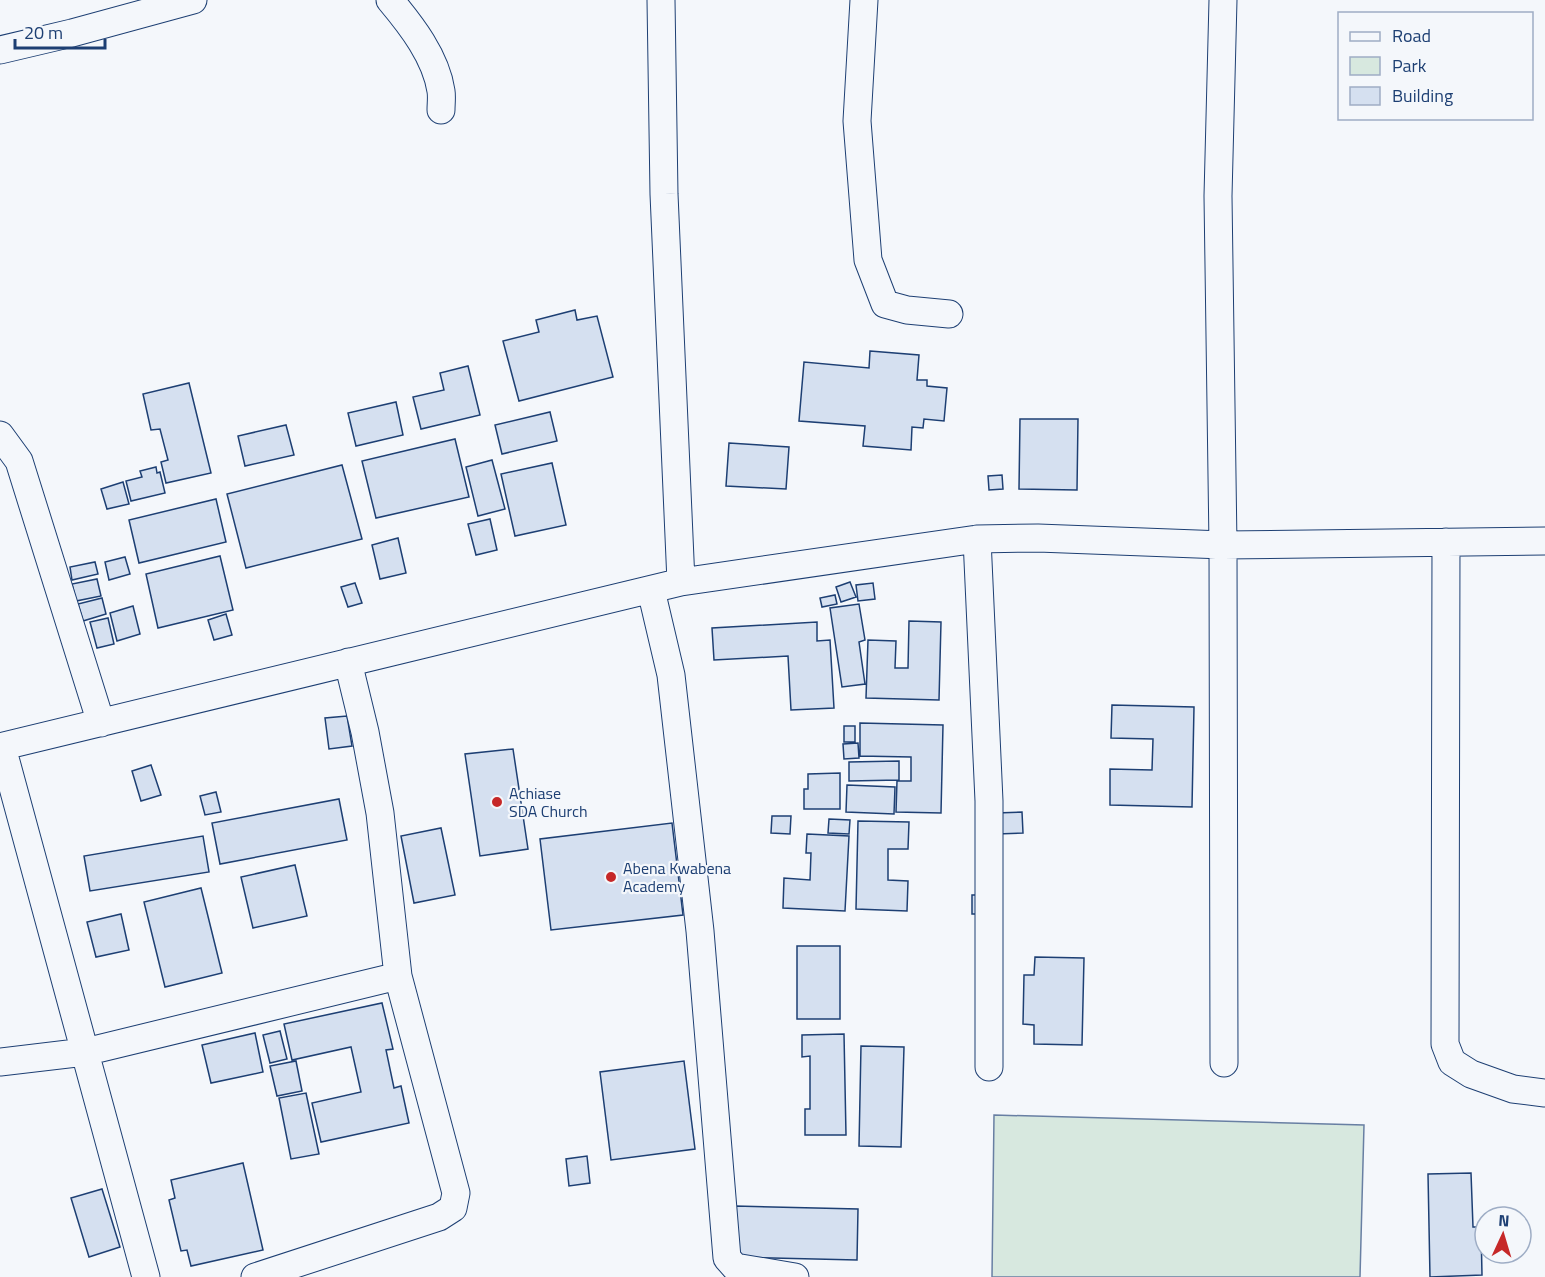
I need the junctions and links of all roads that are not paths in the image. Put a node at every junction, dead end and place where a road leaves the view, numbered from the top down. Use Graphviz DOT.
graph roads {
  1 [pos="193,0"];
  2 [pos="390,0"];
  3 [pos="661,0"];
  4 [pos="864,0"];
  5 [pos="1223,0"];
  6 [pos="0,50"];
  7 [pos="441,110"];
  8 [pos="949,314"];
  9 [pos="0,435"];
  10 [pos="977,539"];
  11 [pos="1545,541"];
  12 [pos="1446,542"];
  13 [pos="1223,545"];
  14 [pos="681,582"];
  15 [pos="651,590"];
  16 [pos="348,662"];
  17 [pos="101,723"];
  18 [pos="1,747"];
  19 [pos="398,976"];
  20 [pos="85,1052"];
  21 [pos="0,1062"];
  22 [pos="1224,1063"];
  23 [pos="989,1067"];
  24 [pos="1545,1093"];
  25 [pos="146,1277"];
  26 [pos="255,1277"];
  27 [pos="795,1277"];
  1 -- 6 [label="street"];
  2 -- 7 [label="street"];
  3 -- 14 [label="street"];
  4 -- 8 [label="street"];
  5 -- 13 [label="street"];
  9 -- 17 [label="street"];
  10 -- 13 [label="street"];
  10 -- 14 [label="street"];
  10 -- 23 [label="street"];
  11 -- 12 [label="street"];
  12 -- 13 [label="street"];
  12 -- 24 [label="street"];
  13 -- 22 [label="street"];
  14 -- 15 [label="street"];
  15 -- 16 [label="street"];
  15 -- 27 [label="street"];
  16 -- 17 [label="street"];
  16 -- 19 [label="street"];
  17 -- 18 [label="street"];
  18 -- 20 [label="street"];
  19 -- 20 [label="street"];
  19 -- 26 [label="street"];
  20 -- 21 [label="street"];
  20 -- 25 [label="street"];
}
